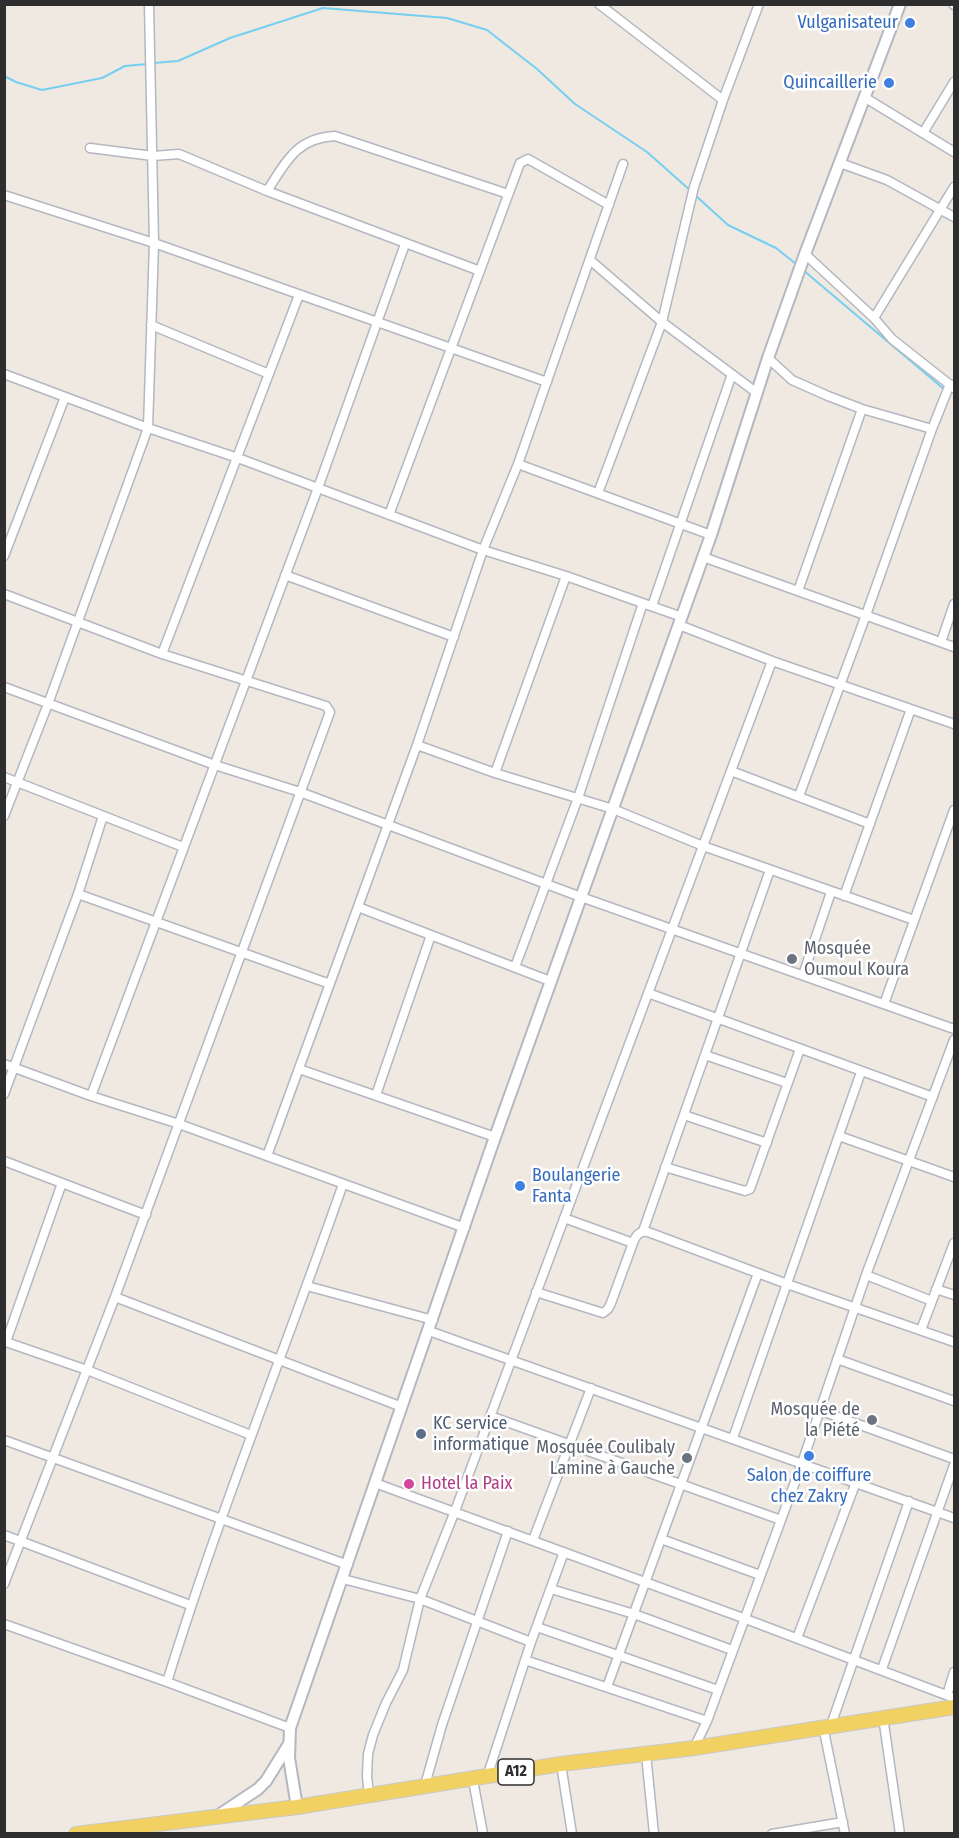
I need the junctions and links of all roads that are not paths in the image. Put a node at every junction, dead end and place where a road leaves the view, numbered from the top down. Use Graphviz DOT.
graph roads {
  1 [pos="149,4"];
  2 [pos="598,4"];
  3 [pos="759,4"];
  4 [pos="900,4"];
  5 [pos="954,82"];
  6 [pos="864,97"];
  7 [pos="723,100"];
  8 [pos="923,133"];
  9 [pos="90,148"];
  10 [pos="954,152"];
  11 [pos="153,156"];
  12 [pos="840,163"];
  13 [pos="623,164"];
  14 [pos="954,187"];
  15 [pos="267,191"];
  16 [pos="508,194"];
  17 [pos="4,195"];
  18 [pos="609,205"];
  19 [pos="942,209"];
  20 [pos="954,217"];
  21 [pos="154,243"];
  22 [pos="405,244"];
  23 [pos="805,254"];
  24 [pos="590,260"];
  25 [pos="480,271"];
  26 [pos="298,295"];
  27 [pos="874,318"];
  28 [pos="378,322"];
  29 [pos="662,322"];
  30 [pos="151,325"];
  31 [pos="451,348"];
  32 [pos="768,358"];
  33 [pos="4,374"];
  34 [pos="269,374"];
  35 [pos="732,374"];
  36 [pos="547,382"];
  37 [pos="952,386"];
  38 [pos="757,393"];
  39 [pos="65,397"];
  40 [pos="862,409"];
  41 [pos="148,429"];
  42 [pos="932,429"];
  43 [pos="238,458"];
  44 [pos="518,464"];
  45 [pos="318,488"];
  46 [pos="598,494"];
  47 [pos="389,515"];
  48 [pos="680,524"];
  49 [pos="711,535"];
  50 [pos="483,550"];
  51 [pos="4,556"];
  52 [pos="703,557"];
  53 [pos="285,575"];
  54 [pos="566,576"];
  55 [pos="798,591"];
  56 [pos="4,594"];
  57 [pos="643,603"];
  58 [pos="954,604"];
  59 [pos="652,606"];
  60 [pos="866,615"];
  61 [pos="680,621"];
  62 [pos="78,622"];
  63 [pos="454,637"];
  64 [pos="941,642"];
  65 [pos="954,647"];
  66 [pos="162,654"];
  67 [pos="772,661"];
  68 [pos="246,681"];
  69 [pos="840,684"];
  70 [pos="4,687"];
  71 [pos="48,704"];
  72 [pos="911,709"];
  73 [pos="954,724"];
  74 [pos="417,745"];
  75 [pos="214,765"];
  76 [pos="731,771"];
  77 [pos="495,773"];
  78 [pos="4,777"];
  79 [pos="17,782"];
  80 [pos="300,792"];
  81 [pos="800,796"];
  82 [pos="578,798"];
  83 [pos="613,809"];
  84 [pos="954,810"];
  85 [pos="4,816"];
  86 [pos="103,816"];
  87 [pos="870,824"];
  88 [pos="388,825"];
  89 [pos="703,846"];
  90 [pos="183,847"];
  91 [pos="770,870"];
  92 [pos="547,884"];
  93 [pos="831,892"];
  94 [pos="78,894"];
  95 [pos="844,896"];
  96 [pos="581,897"];
  97 [pos="358,907"];
  98 [pos="914,920"];
  99 [pos="156,922"];
  100 [pos="672,928"];
  101 [pos="431,935"];
  102 [pos="241,953"];
  103 [pos="740,953"];
  104 [pos="515,967"];
  105 [pos="803,975"];
  106 [pos="550,981"];
  107 [pos="330,984"];
  108 [pos="648,993"];
  109 [pos="884,1004"];
  110 [pos="718,1019"];
  111 [pos="954,1029"];
  112 [pos="954,1040"];
  113 [pos="800,1049"];
  114 [pos="705,1055"];
  115 [pos="4,1064"];
  116 [pos="14,1067"];
  117 [pos="299,1069"];
  118 [pos="861,1072"];
  119 [pos="788,1083"];
  120 [pos="4,1094"];
  121 [pos="376,1095"];
  122 [pos="91,1096"];
  123 [pos="933,1096"];
  124 [pos="684,1115"];
  125 [pos="178,1124"];
  126 [pos="839,1136"];
  127 [pos="495,1137"];
  128 [pos="767,1143"];
  129 [pos="267,1156"];
  130 [pos="4,1161"];
  131 [pos="909,1161"];
  132 [pos="665,1167"];
  133 [pos="954,1177"];
  134 [pos="62,1183"];
  135 [pos="344,1184"];
  136 [pos="146,1215"];
  137 [pos="564,1218"];
  138 [pos="465,1228"];
  139 [pos="643,1231"];
  140 [pos="633,1243"];
  141 [pos="954,1243"];
  142 [pos="758,1272"];
  143 [pos="866,1275"];
  144 [pos="787,1284"];
  145 [pos="307,1286"];
  146 [pos="936,1289"];
  147 [pos="536,1292"];
  148 [pos="954,1295"];
  149 [pos="116,1297"];
  150 [pos="932,1301"];
  151 [pos="855,1307"];
  152 [pos="433,1320"];
  153 [pos="921,1330"];
  154 [pos="429,1331"];
  155 [pos="954,1342"];
  156 [pos="837,1359"];
  157 [pos="280,1360"];
  158 [pos="511,1360"];
  159 [pos="87,1370"];
  160 [pos="591,1388"];
  161 [pos="954,1401"];
  162 [pos="402,1407"];
  163 [pos="819,1410"];
  164 [pos="490,1416"];
  165 [pos="702,1427"];
  166 [pos="251,1435"];
  167 [pos="733,1438"];
  168 [pos="4,1440"];
  169 [pos="569,1444"];
  170 [pos="54,1458"];
  171 [pos="954,1459"];
  172 [pos="802,1462"];
  173 [pos="954,1465"];
  174 [pos="856,1482"];
  175 [pos="375,1483"];
  176 [pos="681,1484"];
  177 [pos="909,1501"];
  178 [pos="454,1511"];
  179 [pos="938,1512"];
  180 [pos="954,1518"];
  181 [pos="222,1519"];
  182 [pos="781,1520"];
  183 [pos="508,1531"];
  184 [pos="4,1535"];
  185 [pos="661,1539"];
  186 [pos="533,1540"];
  187 [pos="21,1541"];
  188 [pos="564,1552"];
  189 [pos="348,1565"];
  190 [pos="760,1575"];
  191 [pos="344,1579"];
  192 [pos="646,1582"];
  193 [pos="4,1584"];
  194 [pos="551,1588"];
  195 [pos="420,1599"];
  196 [pos="190,1605"];
  197 [pos="634,1614"];
  198 [pos="743,1617"];
  199 [pos="477,1622"];
  200 [pos="4,1624"];
  201 [pos="537,1627"];
  202 [pos="797,1638"];
  203 [pos="531,1642"];
  204 [pos="732,1650"];
  205 [pos="619,1654"];
  206 [pos="853,1658"];
  207 [pos="525,1660"];
  208 [pos="882,1669"];
  209 [pos="954,1672"];
  210 [pos="167,1682"];
  211 [pos="607,1687"];
  212 [pos="718,1690"];
  213 [pos="952,1700"];
  214 [pos="884,1717"];
  215 [pos="707,1721"];
  216 [pos="827,1726"];
  217 [pos="290,1728"];
  218 [pos="290,1742"];
  219 [pos="694,1748"];
  220 [pos="646,1754"];
  221 [pos="561,1764"];
  222 [pos="480,1778"];
  223 [pos="425,1785"];
  224 [pos="369,1796"];
  225 [pos="297,1807"];
  226 [pos="216,1817"];
  227 [pos="843,1822"];
  228 [pos="76,1833"];
  229 [pos="483,1833"];
  230 [pos="572,1833"];
  231 [pos="654,1833"];
  232 [pos="772,1833"];
  233 [pos="845,1833"];
  234 [pos="900,1833"];
  1 -- 11 [label="street"];
  2 -- 7 [label="street"];
  3 -- 7 [label="street"];
  4 -- 6 [label="street"];
  5 -- 8 [label="street"];
  6 -- 8 [label="street"];
  6 -- 12 [label="street"];
  7 -- 29 [label="street"];
  8 -- 10 [label="street"];
  9 -- 11 [label="street"];
  11 -- 15 [label="street"];
  11 -- 21 [label="street"];
  12 -- 19 [label="street"];
  12 -- 23 [label="street"];
  13 -- 18 [label="street"];
  14 -- 19 [label="street"];
  15 -- 16 [label="street"];
  15 -- 22 [label="street"];
  16 -- 18 [label="street"];
  16 -- 25 [label="street"];
  17 -- 21 [label="street"];
  18 -- 24 [label="street"];
  19 -- 20 [label="street"];
  19 -- 27 [label="street"];
  21 -- 26 [label="street"];
  21 -- 30 [label="street"];
  22 -- 25 [label="street"];
  22 -- 28 [label="street"];
  23 -- 27 [label="street"];
  23 -- 32 [label="street"];
  24 -- 29 [label="street"];
  24 -- 36 [label="street"];
  25 -- 31 [label="street"];
  26 -- 28 [label="street"];
  26 -- 34 [label="street"];
  27 -- 37 [label="street"];
  28 -- 31 [label="street"];
  28 -- 45 [label="street"];
  29 -- 35 [label="street"];
  29 -- 46 [label="street"];
  30 -- 34 [label="street"];
  30 -- 41 [label="street"];
  31 -- 36 [label="street"];
  31 -- 47 [label="street"];
  32 -- 38 [label="street"];
  32 -- 40 [label="street"];
  33 -- 39 [label="street"];
  34 -- 43 [label="street"];
  35 -- 38 [label="street"];
  35 -- 48 [label="street"];
  36 -- 44 [label="street"];
  37 -- 42 [label="street"];
  38 -- 49 [label="street"];
  39 -- 41 [label="street"];
  39 -- 51 [label="street"];
  40 -- 42 [label="street"];
  40 -- 55 [label="street"];
  41 -- 43 [label="street"];
  41 -- 62 [label="street"];
  42 -- 60 [label="street"];
  43 -- 45 [label="street"];
  43 -- 66 [label="street"];
  44 -- 46 [label="street"];
  44 -- 50 [label="street"];
  45 -- 47 [label="street"];
  45 -- 53 [label="street"];
  46 -- 48 [label="street"];
  47 -- 50 [label="street"];
  48 -- 49 [label="street"];
  48 -- 59 [label="street"];
  49 -- 52 [label="street"];
  50 -- 54 [label="street"];
  50 -- 63 [label="street"];
  52 -- 55 [label="street"];
  52 -- 61 [label="street"];
  53 -- 63 [label="street"];
  53 -- 68 [label="street"];
  54 -- 57 [label="street"];
  54 -- 77 [label="street"];
  55 -- 60 [label="street"];
  56 -- 62 [label="street"];
  57 -- 59 [label="street"];
  57 -- 82 [label="street"];
  58 -- 64 [label="street"];
  59 -- 61 [label="street"];
  60 -- 64 [label="street"];
  60 -- 69 [label="street"];
  61 -- 67 [label="street"];
  61 -- 83 [label="street"];
  62 -- 66 [label="street"];
  62 -- 71 [label="street"];
  63 -- 74 [label="street"];
  64 -- 65 [label="street"];
  66 -- 68 [label="street"];
  67 -- 69 [label="street"];
  67 -- 76 [label="street"];
  68 -- 75 [label="street"];
  68 -- 80 [label="street"];
  69 -- 72 [label="street"];
  69 -- 81 [label="street"];
  70 -- 71 [label="street"];
  71 -- 75 [label="street"];
  71 -- 79 [label="street"];
  72 -- 73 [label="street"];
  72 -- 87 [label="street"];
  74 -- 77 [label="street"];
  74 -- 88 [label="street"];
  75 -- 80 [label="street"];
  75 -- 90 [label="street"];
  76 -- 81 [label="street"];
  76 -- 89 [label="street"];
  77 -- 82 [label="street"];
  78 -- 79 [label="street"];
  79 -- 85 [label="street"];
  79 -- 86 [label="street"];
  80 -- 88 [label="street"];
  80 -- 102 [label="street"];
  81 -- 87 [label="street"];
  82 -- 83 [label="street"];
  82 -- 92 [label="street"];
  83 -- 89 [label="street"];
  83 -- 96 [label="street"];
  84 -- 98 [label="street"];
  86 -- 90 [label="street"];
  86 -- 94 [label="street"];
  87 -- 95 [label="street"];
  88 -- 92 [label="street"];
  88 -- 97 [label="street"];
  89 -- 91 [label="street"];
  89 -- 100 [label="street"];
  90 -- 99 [label="street"];
  91 -- 93 [label="street"];
  91 -- 103 [label="street"];
  92 -- 96 [label="street"];
  92 -- 104 [label="street"];
  93 -- 95 [label="street"];
  93 -- 105 [label="street"];
  94 -- 99 [label="street"];
  94 -- 116 [label="street"];
  95 -- 98 [label="street"];
  96 -- 100 [label="street"];
  96 -- 106 [label="street"];
  97 -- 101 [label="street"];
  97 -- 107 [label="street"];
  98 -- 109 [label="street"];
  99 -- 102 [label="street"];
  99 -- 122 [label="street"];
  100 -- 103 [label="street"];
  100 -- 108 [label="street"];
  101 -- 104 [label="street"];
  101 -- 121 [label="street"];
  102 -- 107 [label="street"];
  102 -- 125 [label="street"];
  103 -- 105 [label="street"];
  103 -- 110 [label="street"];
  104 -- 106 [label="street"];
  105 -- 109 [label="street"];
  106 -- 127 [label="street"];
  107 -- 117 [label="street"];
  108 -- 110 [label="street"];
  108 -- 137 [label="street"];
  109 -- 111 [label="street"];
  110 -- 113 [label="street"];
  110 -- 114 [label="street"];
  112 -- 123 [label="street"];
  113 -- 118 [label="street"];
  113 -- 119 [label="street"];
  114 -- 119 [label="street"];
  114 -- 124 [label="street"];
  115 -- 116 [label="street"];
  116 -- 120 [label="street"];
  116 -- 122 [label="street"];
  117 -- 121 [label="street"];
  117 -- 129 [label="street"];
  118 -- 123 [label="street"];
  118 -- 126 [label="street"];
  119 -- 128 [label="street"];
  121 -- 127 [label="street"];
  122 -- 125 [label="street"];
  123 -- 131 [label="street"];
  124 -- 128 [label="street"];
  124 -- 132 [label="street"];
  125 -- 129 [label="street"];
  125 -- 136 [label="street"];
  126 -- 131 [label="street"];
  126 -- 144 [label="street"];
  127 -- 138 [label="street"];
  128 -- 132 [label="street"];
  129 -- 135 [label="street"];
  130 -- 134 [label="street"];
  131 -- 133 [label="street"];
  131 -- 143 [label="street"];
  132 -- 139 [label="street"];
  134 -- 136 [label="street"];
  134 -- 159 [label="street"];
  135 -- 138 [label="street"];
  135 -- 145 [label="street"];
  136 -- 149 [label="street"];
  137 -- 140 [label="street"];
  137 -- 147 [label="street"];
  138 -- 152 [label="street"];
  139 -- 140 [label="street"];
  139 -- 142 [label="street"];
  140 -- 147 [label="street"];
  141 -- 146 [label="street"];
  142 -- 144 [label="street"];
  142 -- 165 [label="street"];
  143 -- 150 [label="street"];
  143 -- 151 [label="street"];
  144 -- 151 [label="street"];
  144 -- 167 [label="street"];
  145 -- 152 [label="street"];
  145 -- 157 [label="street"];
  146 -- 148 [label="street"];
  146 -- 150 [label="street"];
  147 -- 158 [label="street"];
  149 -- 157 [label="street"];
  149 -- 159 [label="street"];
  150 -- 153 [label="street"];
  151 -- 153 [label="street"];
  151 -- 156 [label="street"];
  152 -- 154 [label="street"];
  153 -- 155 [label="street"];
  154 -- 158 [label="street"];
  154 -- 162 [label="street"];
  156 -- 161 [label="street"];
  156 -- 163 [label="street"];
  157 -- 162 [label="street"];
  157 -- 166 [label="street"];
  158 -- 160 [label="street"];
  158 -- 164 [label="street"];
  159 -- 166 [label="street"];
  159 -- 170 [label="street"];
  160 -- 165 [label="street"];
  160 -- 169 [label="street"];
  162 -- 175 [label="street"];
  163 -- 171 [label="street"];
  163 -- 172 [label="street"];
  164 -- 169 [label="street"];
  164 -- 178 [label="street"];
  165 -- 167 [label="street"];
  165 -- 176 [label="street"];
  166 -- 181 [label="street"];
  167 -- 172 [label="street"];
  168 -- 170 [label="street"];
  169 -- 176 [label="street"];
  169 -- 186 [label="street"];
  170 -- 181 [label="street"];
  170 -- 187 [label="street"];
  172 -- 174 [label="street"];
  172 -- 182 [label="street"];
  173 -- 179 [label="street"];
  174 -- 177 [label="street"];
  174 -- 202 [label="street"];
  175 -- 178 [label="street"];
  175 -- 189 [label="street"];
  176 -- 182 [label="street"];
  176 -- 185 [label="street"];
  177 -- 179 [label="street"];
  177 -- 206 [label="street"];
  178 -- 183 [label="street"];
  178 -- 195 [label="street"];
  179 -- 180 [label="street"];
  179 -- 208 [label="street"];
  181 -- 189 [label="street"];
  181 -- 196 [label="street"];
  182 -- 190 [label="street"];
  183 -- 186 [label="street"];
  183 -- 199 [label="street"];
  184 -- 187 [label="street"];
  185 -- 190 [label="street"];
  185 -- 192 [label="street"];
  186 -- 188 [label="street"];
  187 -- 193 [label="street"];
  187 -- 196 [label="street"];
  188 -- 192 [label="street"];
  188 -- 194 [label="street"];
  189 -- 191 [label="street"];
  190 -- 198 [label="street"];
  191 -- 195 [label="street"];
  191 -- 217 [label="street"];
  192 -- 197 [label="street"];
  192 -- 198 [label="street"];
  194 -- 197 [label="street"];
  194 -- 201 [label="street"];
  195 -- 199 [label="street"];
  195 -- 224 [label="street"];
  196 -- 210 [label="street"];
  197 -- 204 [label="street"];
  197 -- 205 [label="street"];
  198 -- 202 [label="street"];
  198 -- 204 [label="street"];
  199 -- 203 [label="street"];
  199 -- 223 [label="street"];
  200 -- 210 [label="street"];
  201 -- 203 [label="street"];
  201 -- 205 [label="street"];
  202 -- 206 [label="street"];
  203 -- 207 [label="street"];
  204 -- 212 [label="street"];
  205 -- 211 [label="street"];
  205 -- 212 [label="street"];
  206 -- 208 [label="street"];
  206 -- 216 [label="street"];
  207 -- 211 [label="street"];
  207 -- 222 [label="street"];
  208 -- 213 [label="street"];
  209 -- 213 [label="street"];
  210 -- 217 [label="street"];
  211 -- 215 [label="street"];
  212 -- 215 [label="street"];
  213 -- 214 [label="main road, A12"];
  214 -- 216 [label="main road, A12"];
  214 -- 234 [label="street"];
  215 -- 219 [label="street"];
  216 -- 219 [label="main road, A12"];
  216 -- 227 [label="street"];
  217 -- 218 [label="street"];
  218 -- 225 [label="street"];
  218 -- 226 [label="street"];
  219 -- 220 [label="main road, A12"];
  220 -- 221 [label="main road, A12"];
  220 -- 231 [label="street"];
  221 -- 222 [label="main road, A12"];
  221 -- 230 [label="street"];
  222 -- 223 [label="main road, A12"];
  222 -- 229 [label="street"];
  223 -- 224 [label="main road, A12"];
  224 -- 225 [label="main road, A12"];
  225 -- 226 [label="main road, A12"];
  226 -- 228 [label="main road, A12"];
  227 -- 232 [label="street"];
  227 -- 233 [label="street"];
}
